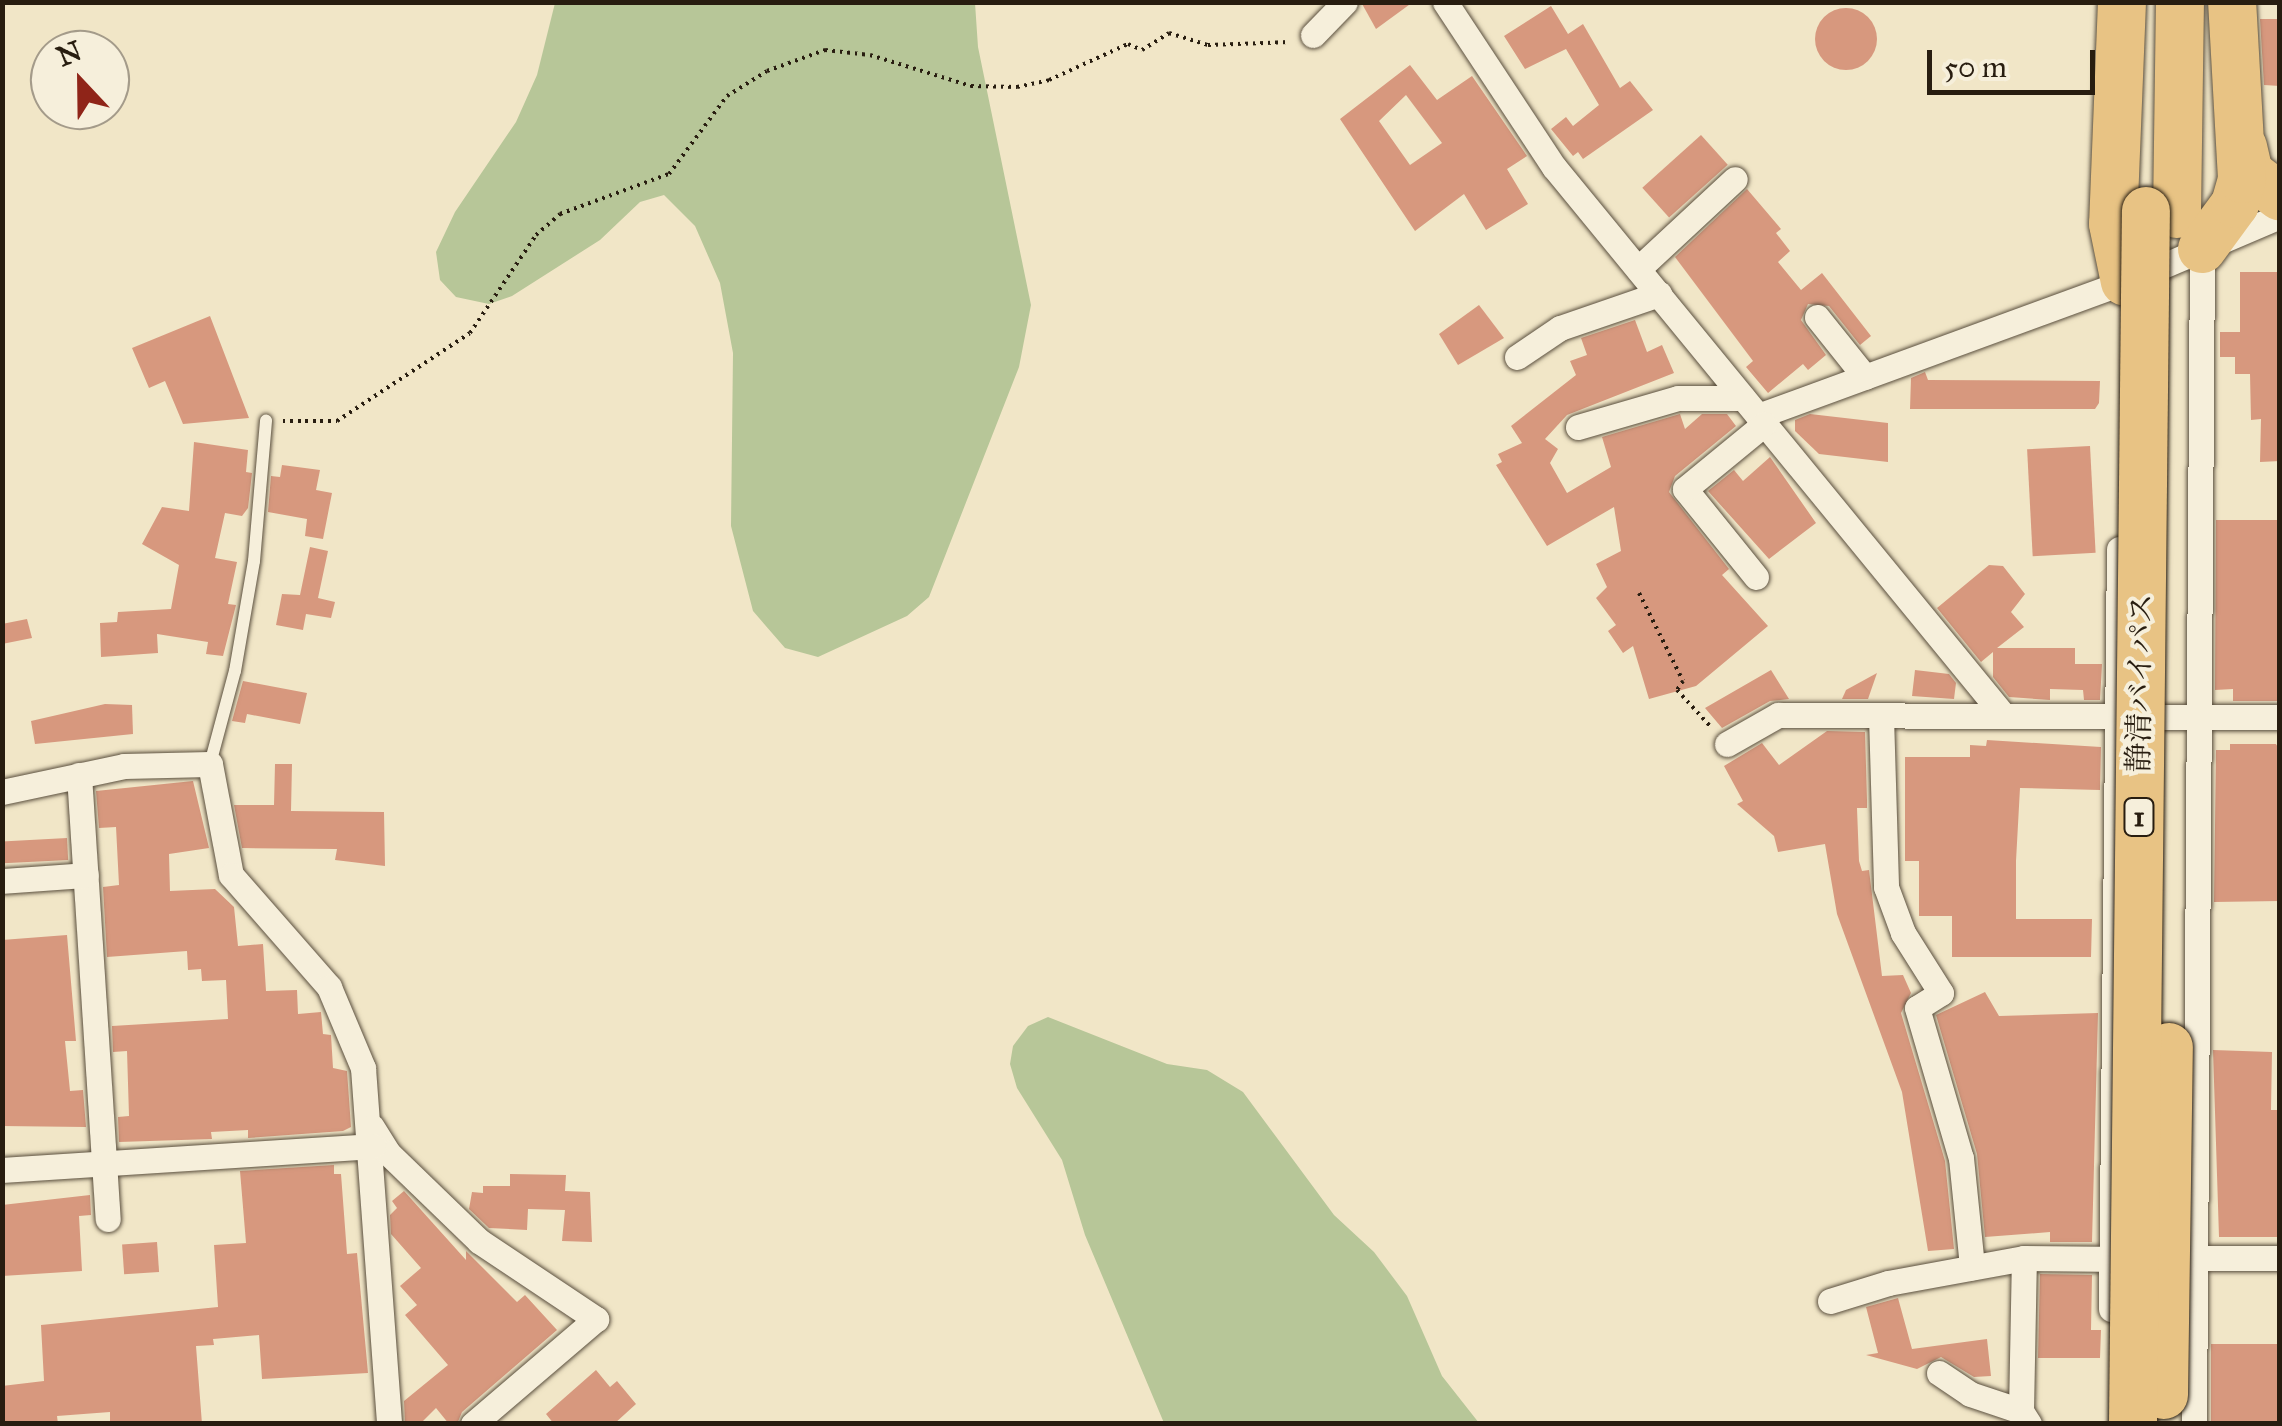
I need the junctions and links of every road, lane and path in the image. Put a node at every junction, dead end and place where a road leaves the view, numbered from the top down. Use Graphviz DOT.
graph roads {
  1 [pos="1345,2"];
  2 [pos="1445,2"];
  3 [pos="2122,2"];
  4 [pos="2150,2"];
  5 [pos="2180,2"];
  6 [pos="2232,2"];
  7 [pos="1313,35"];
  8 [pos="2243,147"];
  9 [pos="1735,178"];
  10 [pos="2280,196"];
  11 [pos="2280,216"];
  12 [pos="2175,225"];
  13 [pos="1638,269"];
  14 [pos="2124,282"];
  15 [pos="1659,294"];
  16 [pos="1817,317"];
  17 [pos="1517,357"];
  18 [pos="1866,376"];
  19 [pos="1755,413"];
  20 [pos="266,421"];
  21 [pos="1578,426"];
  22 [pos="1756,577"];
  23 [pos="1640,594"];
  24 [pos="1882,716"];
  25 [pos="2004,716"];
  26 [pos="2116,716"];
  27 [pos="2200,716"];
  28 [pos="2280,717"];
  29 [pos="1727,744"];
  30 [pos="210,764"];
  31 [pos="80,774"];
  32 [pos="2,792"];
  33 [pos="86,875"];
  34 [pos="2,881"];
  35 [pos="371,1133"];
  36 [pos="106,1163"];
  37 [pos="2,1170"];
  38 [pos="108,1219"];
  39 [pos="2192,1257"];
  40 [pos="2024,1258"];
  41 [pos="2280,1258"];
  42 [pos="2111,1259"];
  43 [pos="1972,1268"];
  44 [pos="1830,1302"];
  45 [pos="1939,1372"];
  46 [pos="2025,1418"];
  47 [pos="389,1424"];
  48 [pos="473,1424"];
  49 [pos="2111,1424"];
  50 [pos="2133,1424"];
  51 [pos="2163,1424"];
  52 [pos="2194,1424"];
  1 -- 7 [label="street"];
  2 -- 13 [label="street"];
  3 -- 14 [label="highway"];
  4 -- 12 [label="highway, 静清バイパス / 1"];
  5 -- 12 [label="highway, 静清バイパス / 1"];
  6 -- 8 [label="highway"];
  7 -- 20 [label="path"];
  8 -- 10 [label="highway"];
  8 -- 12 [label="highway"];
  9 -- 13 [label="street"];
  11 -- 12 [label="street"];
  12 -- 14 [label="street"];
  12 -- 27 [label="street"];
  12 -- 50 [label="highway, 静清バイパス / 1, bridge"];
  12 -- 51 [label="highway, 静清バイパス / 1, bridge"];
  13 -- 15 [label="street"];
  14 -- 18 [label="street"];
  14 -- 26 [label="street"];
  15 -- 17 [label="street"];
  15 -- 19 [label="street"];
  16 -- 18 [label="street"];
  18 -- 19 [label="street"];
  19 -- 21 [label="street"];
  19 -- 22 [label="street"];
  19 -- 25 [label="street"];
  20 -- 30 [label="lane"];
  23 -- 29 [label="path"];
  24 -- 25 [label="street"];
  24 -- 29 [label="street"];
  24 -- 43 [label="street"];
  25 -- 26 [label="street"];
  26 -- 27 [label="street"];
  26 -- 42 [label="street"];
  27 -- 28 [label="street"];
  27 -- 39 [label="street"];
  30 -- 31 [label="street"];
  30 -- 35 [label="street"];
  31 -- 32 [label="street"];
  31 -- 33 [label="street"];
  33 -- 34 [label="street"];
  33 -- 36 [label="street"];
  35 -- 36 [label="street"];
  35 -- 47 [label="street"];
  35 -- 48 [label="street"];
  36 -- 37 [label="street"];
  36 -- 38 [label="street"];
  39 -- 41 [label="street"];
  39 -- 42 [label="street"];
  39 -- 52 [label="street"];
  40 -- 42 [label="street"];
  40 -- 43 [label="street"];
  40 -- 46 [label="street"];
  42 -- 49 [label="street"];
  43 -- 44 [label="street"];
  45 -- 46 [label="street"];
}
